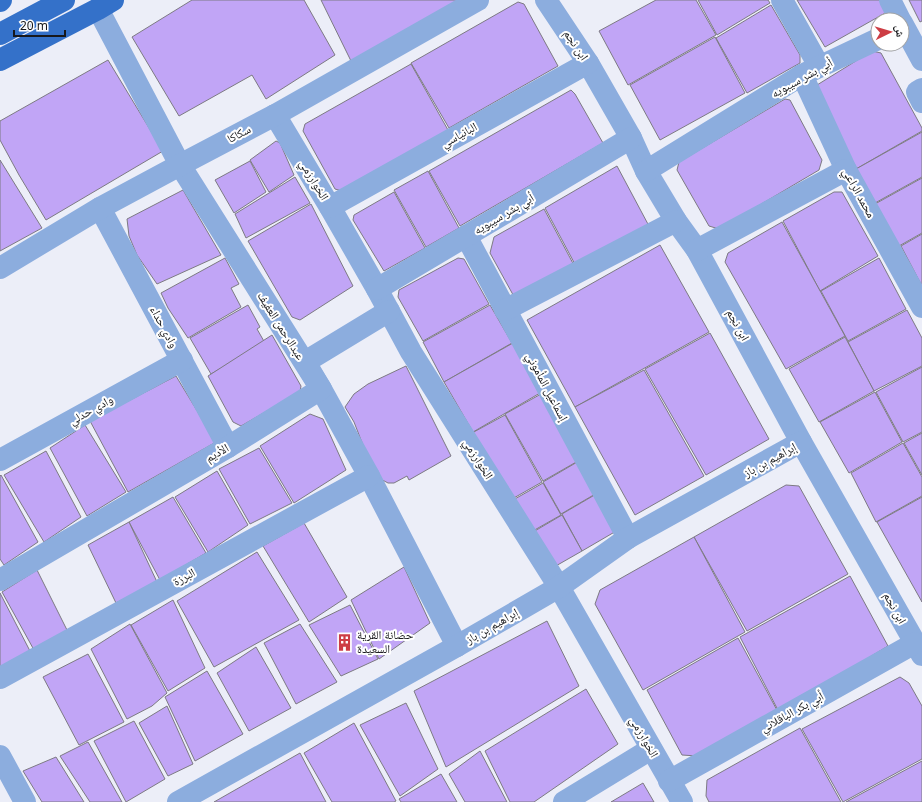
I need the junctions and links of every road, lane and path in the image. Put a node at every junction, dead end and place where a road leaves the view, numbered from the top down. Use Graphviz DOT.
graph roads {
  1 [pos="478,0"];
  2 [pos="546,0"];
  3 [pos="782,0"];
  4 [pos="890,0"];
  5 [pos="55,5"];
  6 [pos="106,5"];
  7 [pos="896,12"];
  8 [pos="0,34"];
  9 [pos="910,38"];
  10 [pos="870,43"];
  11 [pos="0,60"];
  12 [pos="922,60"];
  13 [pos="588,63"];
  14 [pos="811,71"];
  15 [pos="274,115"];
  16 [pos="630,138"];
  17 [pos="180,165"];
  18 [pos="846,170"];
  19 [pos="646,171"];
  20 [pos="330,207"];
  21 [pos="100,208"];
  22 [pos="676,221"];
  23 [pos="466,236"];
  24 [pos="697,250"];
  25 [pos="0,268"];
  26 [pos="377,289"];
  27 [pos="922,307"];
  28 [pos="505,310"];
  29 [pos="389,311"];
  30 [pos="182,360"];
  31 [pos="321,388"];
  32 [pos="802,442"];
  33 [pos="228,447"];
  34 [pos="0,460"];
  35 [pos="369,476"];
  36 [pos="628,538"];
  37 [pos="0,580"];
  38 [pos="559,587"];
  39 [pos="457,646"];
  40 [pos="918,649"];
  41 [pos="0,678"];
  42 [pos="652,749"];
  43 [pos="0,756"];
  44 [pos="670,780"];
  45 [pos="183,801"];
  46 [pos="25,802"];
  47 [pos="564,802"];
  48 [pos="682,802"];
  1 -- 15 [label="street, سكاكا"];
  2 -- 13 [label="street, ابن نجم"];
  3 -- 14 [label="street, محمد الراعي"];
  4 -- 7 [label="street"];
  5 -- 8 [label="main road"];
  6 -- 11 [label="main road"];
  6 -- 17 [label="street, عبدالرحمن العفيف"];
  9 -- 12 [label="street"];
  10 -- 14 [label="street, أبي بشر سيبويه"];
  13 -- 16 [label="street, ابن نجم"];
  13 -- 20 [label="street, البانياسي"];
  14 -- 18 [label="street, محمد الراعي"];
  14 -- 19 [label="street, أبي بشر سيبويه"];
  15 -- 17 [label="street, سكاكا"];
  15 -- 20 [label="street, الخوارزمي"];
  16 -- 19 [label="street, ابن نجم"];
  16 -- 23 [label="street, أبي بشر سيبويه"];
  17 -- 21 [label="street, سكاكا"];
  17 -- 31 [label="street, عبدالرحمن العفيف"];
  18 -- 24 [label="street"];
  18 -- 27 [label="street, محمد الراعي"];
  19 -- 22 [label="street, ابن نجم"];
  20 -- 26 [label="street, الخوارزمي"];
  21 -- 25 [label="street, سكاكا"];
  21 -- 30 [label="street, وادي حداء"];
  22 -- 24 [label="street, ابن نجم"];
  22 -- 28 [label="street"];
  23 -- 26 [label="street, أبي بشر سيبويه"];
  23 -- 28 [label="street, إسماعيل المأموني"];
  24 -- 32 [label="street, ابن نجم"];
  26 -- 29 [label="street, الخوارزمي"];
  28 -- 36 [label="street, إسماعيل المأموني"];
  29 -- 31 [label="street"];
  29 -- 38 [label="street, الخوارزمي"];
  30 -- 33 [label="street, وادي حداء"];
  30 -- 34 [label="street, وادي حدلي"];
  31 -- 33 [label="street, الأديم"];
  31 -- 35 [label="street, عبدالرحمن العفيف"];
  32 -- 36 [label="street, إبراهيم بن باز"];
  32 -- 40 [label="street, ابن نجم"];
  33 -- 37 [label="street, الأديم"];
  35 -- 39 [label="street, عبدالرحمن العفيف"];
  35 -- 41 [label="street, البرزة"];
  36 -- 38 [label="street, إبراهيم بن باز"];
  38 -- 39 [label="street, إبراهيم بن باز"];
  38 -- 42 [label="street, الخوارزمي"];
  39 -- 45 [label="street, إبراهيم بن باز"];
  40 -- 44 [label="street, أبي بكر الباقلاني"];
  42 -- 44 [label="street, الخوارزمي"];
  42 -- 47 [label="street"];
  43 -- 46 [label="street"];
  44 -- 48 [label="street, الخوارزمي"];
}
